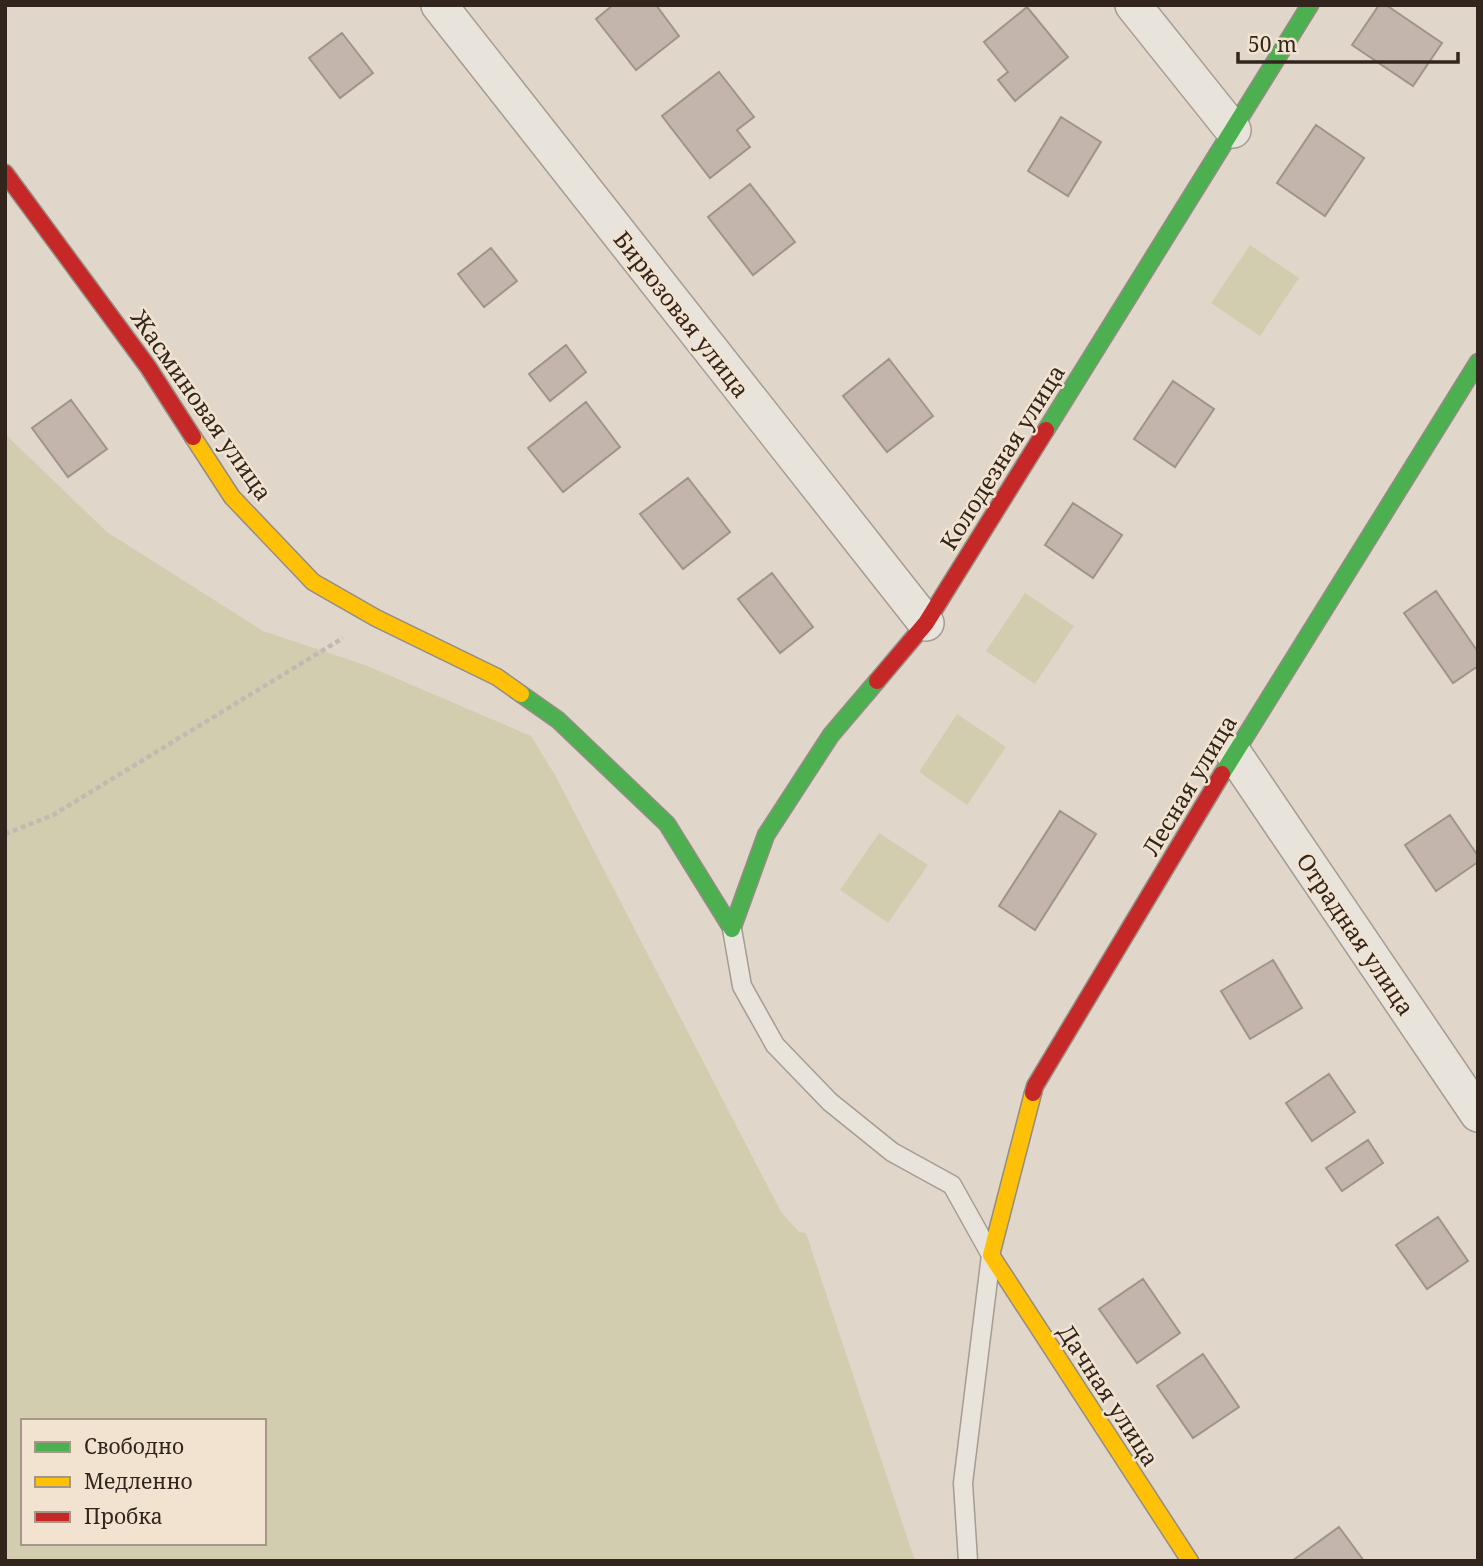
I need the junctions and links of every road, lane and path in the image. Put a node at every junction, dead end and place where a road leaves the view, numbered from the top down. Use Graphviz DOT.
graph roads {
  1 [pos="439,5"];
  2 [pos="1133,5"];
  3 [pos="1310,5"];
  4 [pos="1233,130"];
  5 [pos="5,173"];
  6 [pos="1478,362"];
  7 [pos="376,618"];
  8 [pos="926,623"];
  9 [pos="1234,754"];
  10 [pos="5,834"];
  11 [pos="732,929"];
  12 [pos="1478,1114"];
  13 [pos="991,1255"];
  14 [pos="968,1561"];
  15 [pos="1190,1561"];
  1 -- 8 [label="street, Бирюзовая улица"];
  2 -- 4 [label="street"];
  3 -- 4 [label="street, Колодезная улица"];
  4 -- 8 [label="street, Колодезная улица"];
  5 -- 7 [label="street, Жасминовая улица"];
  6 -- 9 [label="street, Лесная улица"];
  7 -- 10 [label="path"];
  7 -- 11 [label="street, Жасминовая улица"];
  8 -- 11 [label="street, Колодезная улица"];
  9 -- 12 [label="street, Отрадная улица"];
  9 -- 13 [label="street, Лесная улица"];
  11 -- 13 [label="lane"];
  13 -- 14 [label="lane"];
  13 -- 15 [label="street, Дачная улица"];
}
